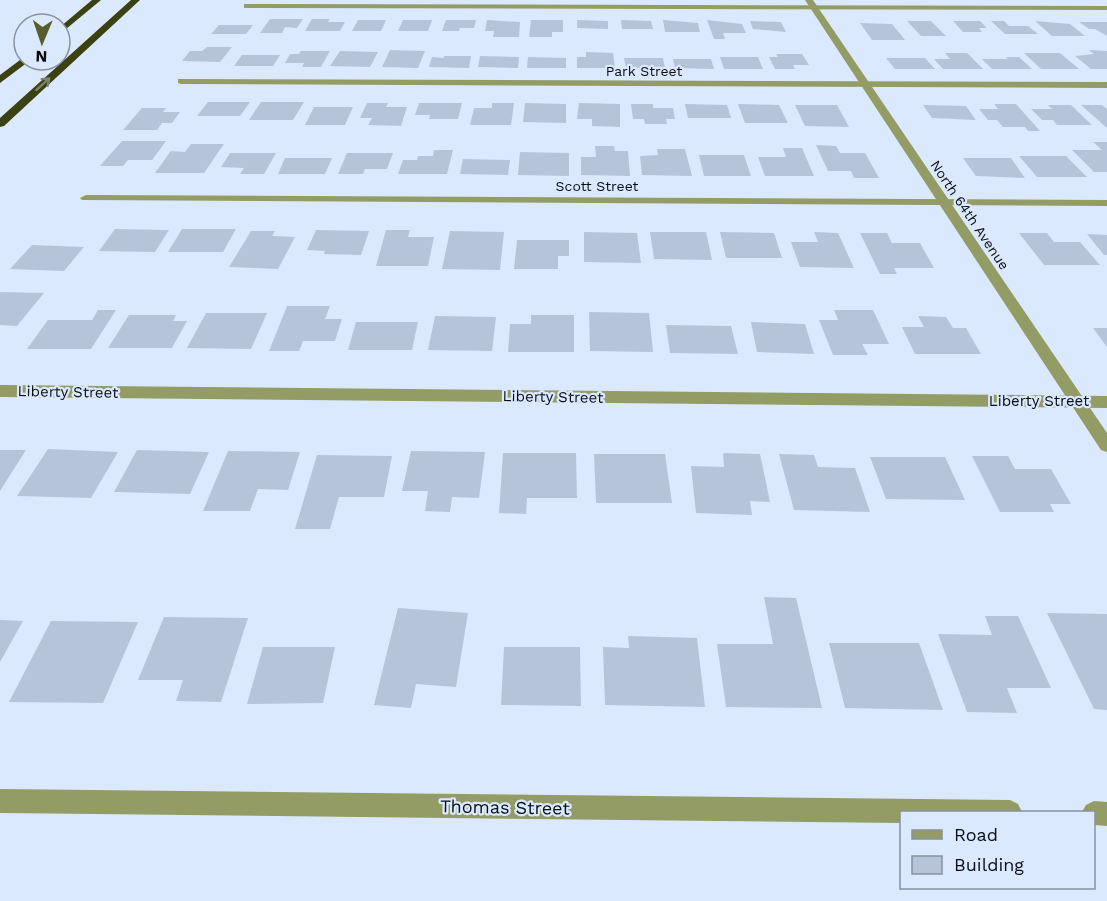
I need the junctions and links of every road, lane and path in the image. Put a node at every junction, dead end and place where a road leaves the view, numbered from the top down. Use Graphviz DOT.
graph roads {
  1 [pos="97,0"];
  2 [pos="136,0"];
  3 [pos="812,4"];
  4 [pos="247,6"];
  5 [pos="1107,8"];
  6 [pos="72,21"];
  7 [pos="12,70"];
  8 [pos="0,80"];
  9 [pos="181,81"];
  10 [pos="1107,85"];
  11 [pos="866,86"];
  12 [pos="0,123"];
  13 [pos="86,198"];
  14 [pos="1107,203"];
  15 [pos="945,204"];
  16 [pos="0,391"];
  17 [pos="1077,402"];
  18 [pos="1107,402"];
  19 [pos="1107,446"];
  20 [pos="0,801"];
  21 [pos="900,812"];
  1 -- 6 [label="highway"];
  12 -- 2 [label="highway, one-way"];
  3 -- 4 [label="street"];
  3 -- 5 [label="street"];
  3 -- 11 [label="street, North 64th Avenue"];
  7 -- 8 [label="highway"];
  9 -- 11 [label="street, Park Street"];
  10 -- 11 [label="street, Park Street"];
  11 -- 15 [label="street, North 64th Avenue"];
  13 -- 15 [label="street, Scott Street"];
  14 -- 15 [label="street, Scott Street"];
  15 -- 17 [label="street, North 64th Avenue"];
  16 -- 17 [label="street, Liberty Street"];
  17 -- 18 [label="street, Liberty Street"];
  17 -- 19 [label="street, North 64th Avenue"];
  20 -- 21 [label="street, Thomas Street"];
}
